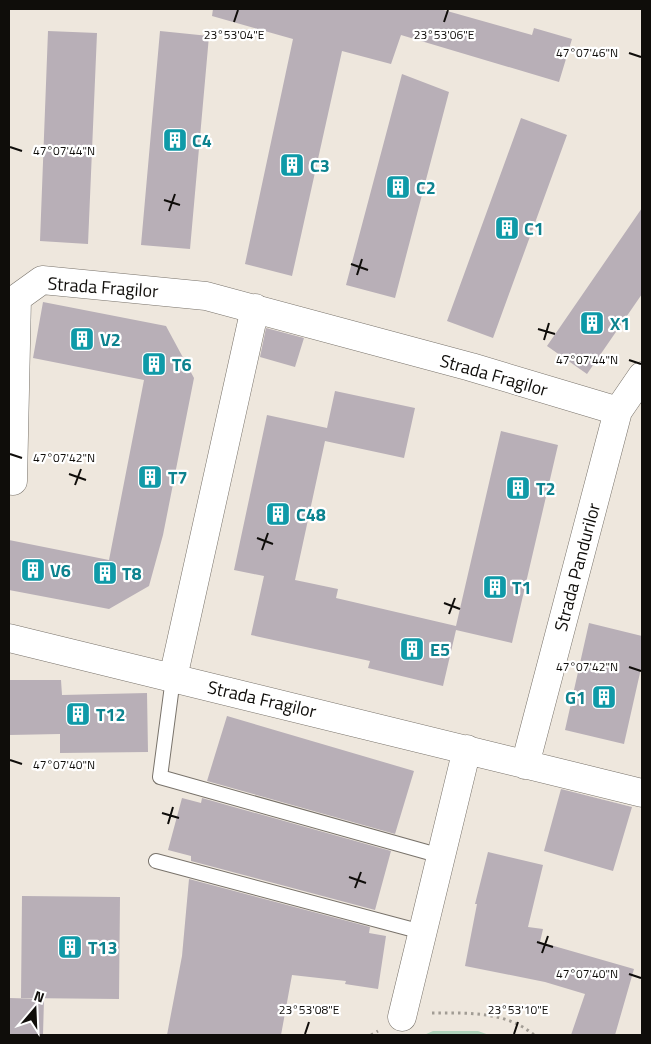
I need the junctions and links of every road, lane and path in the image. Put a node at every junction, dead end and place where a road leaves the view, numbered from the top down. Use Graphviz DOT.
graph roads {
  1 [pos="255,308"];
  2 [pos="642,376"];
  3 [pos="618,411"];
  4 [pos="13,481"];
  5 [pos="9,638"];
  6 [pos="172,678"];
  7 [pos="467,749"];
  8 [pos="525,765"];
  9 [pos="642,794"];
  10 [pos="441,856"];
  11 [pos="156,861"];
  12 [pos="422,932"];
  13 [pos="402,1017"];
  14 [pos="371,1035"];
  15 [pos="534,1035"];
  1 -- 3 [label="street, Strada Fragilor"];
  1 -- 4 [label="street, Strada Fragilor"];
  1 -- 6 [label="street"];
  2 -- 3 [label="street, Strada Pandurilor"];
  3 -- 8 [label="street, Strada Pandurilor"];
  5 -- 6 [label="street, Strada Fragilor"];
  6 -- 7 [label="street, Strada Fragilor"];
  6 -- 10 [label="lane"];
  7 -- 8 [label="street, Strada Fragilor"];
  7 -- 10 [label="street"];
  8 -- 9 [label="street, Strada Fragilor"];
  10 -- 12 [label="street"];
  11 -- 12 [label="lane"];
  12 -- 13 [label="street"];
  13 -- 14 [label="path"];
  13 -- 15 [label="path"];
}
